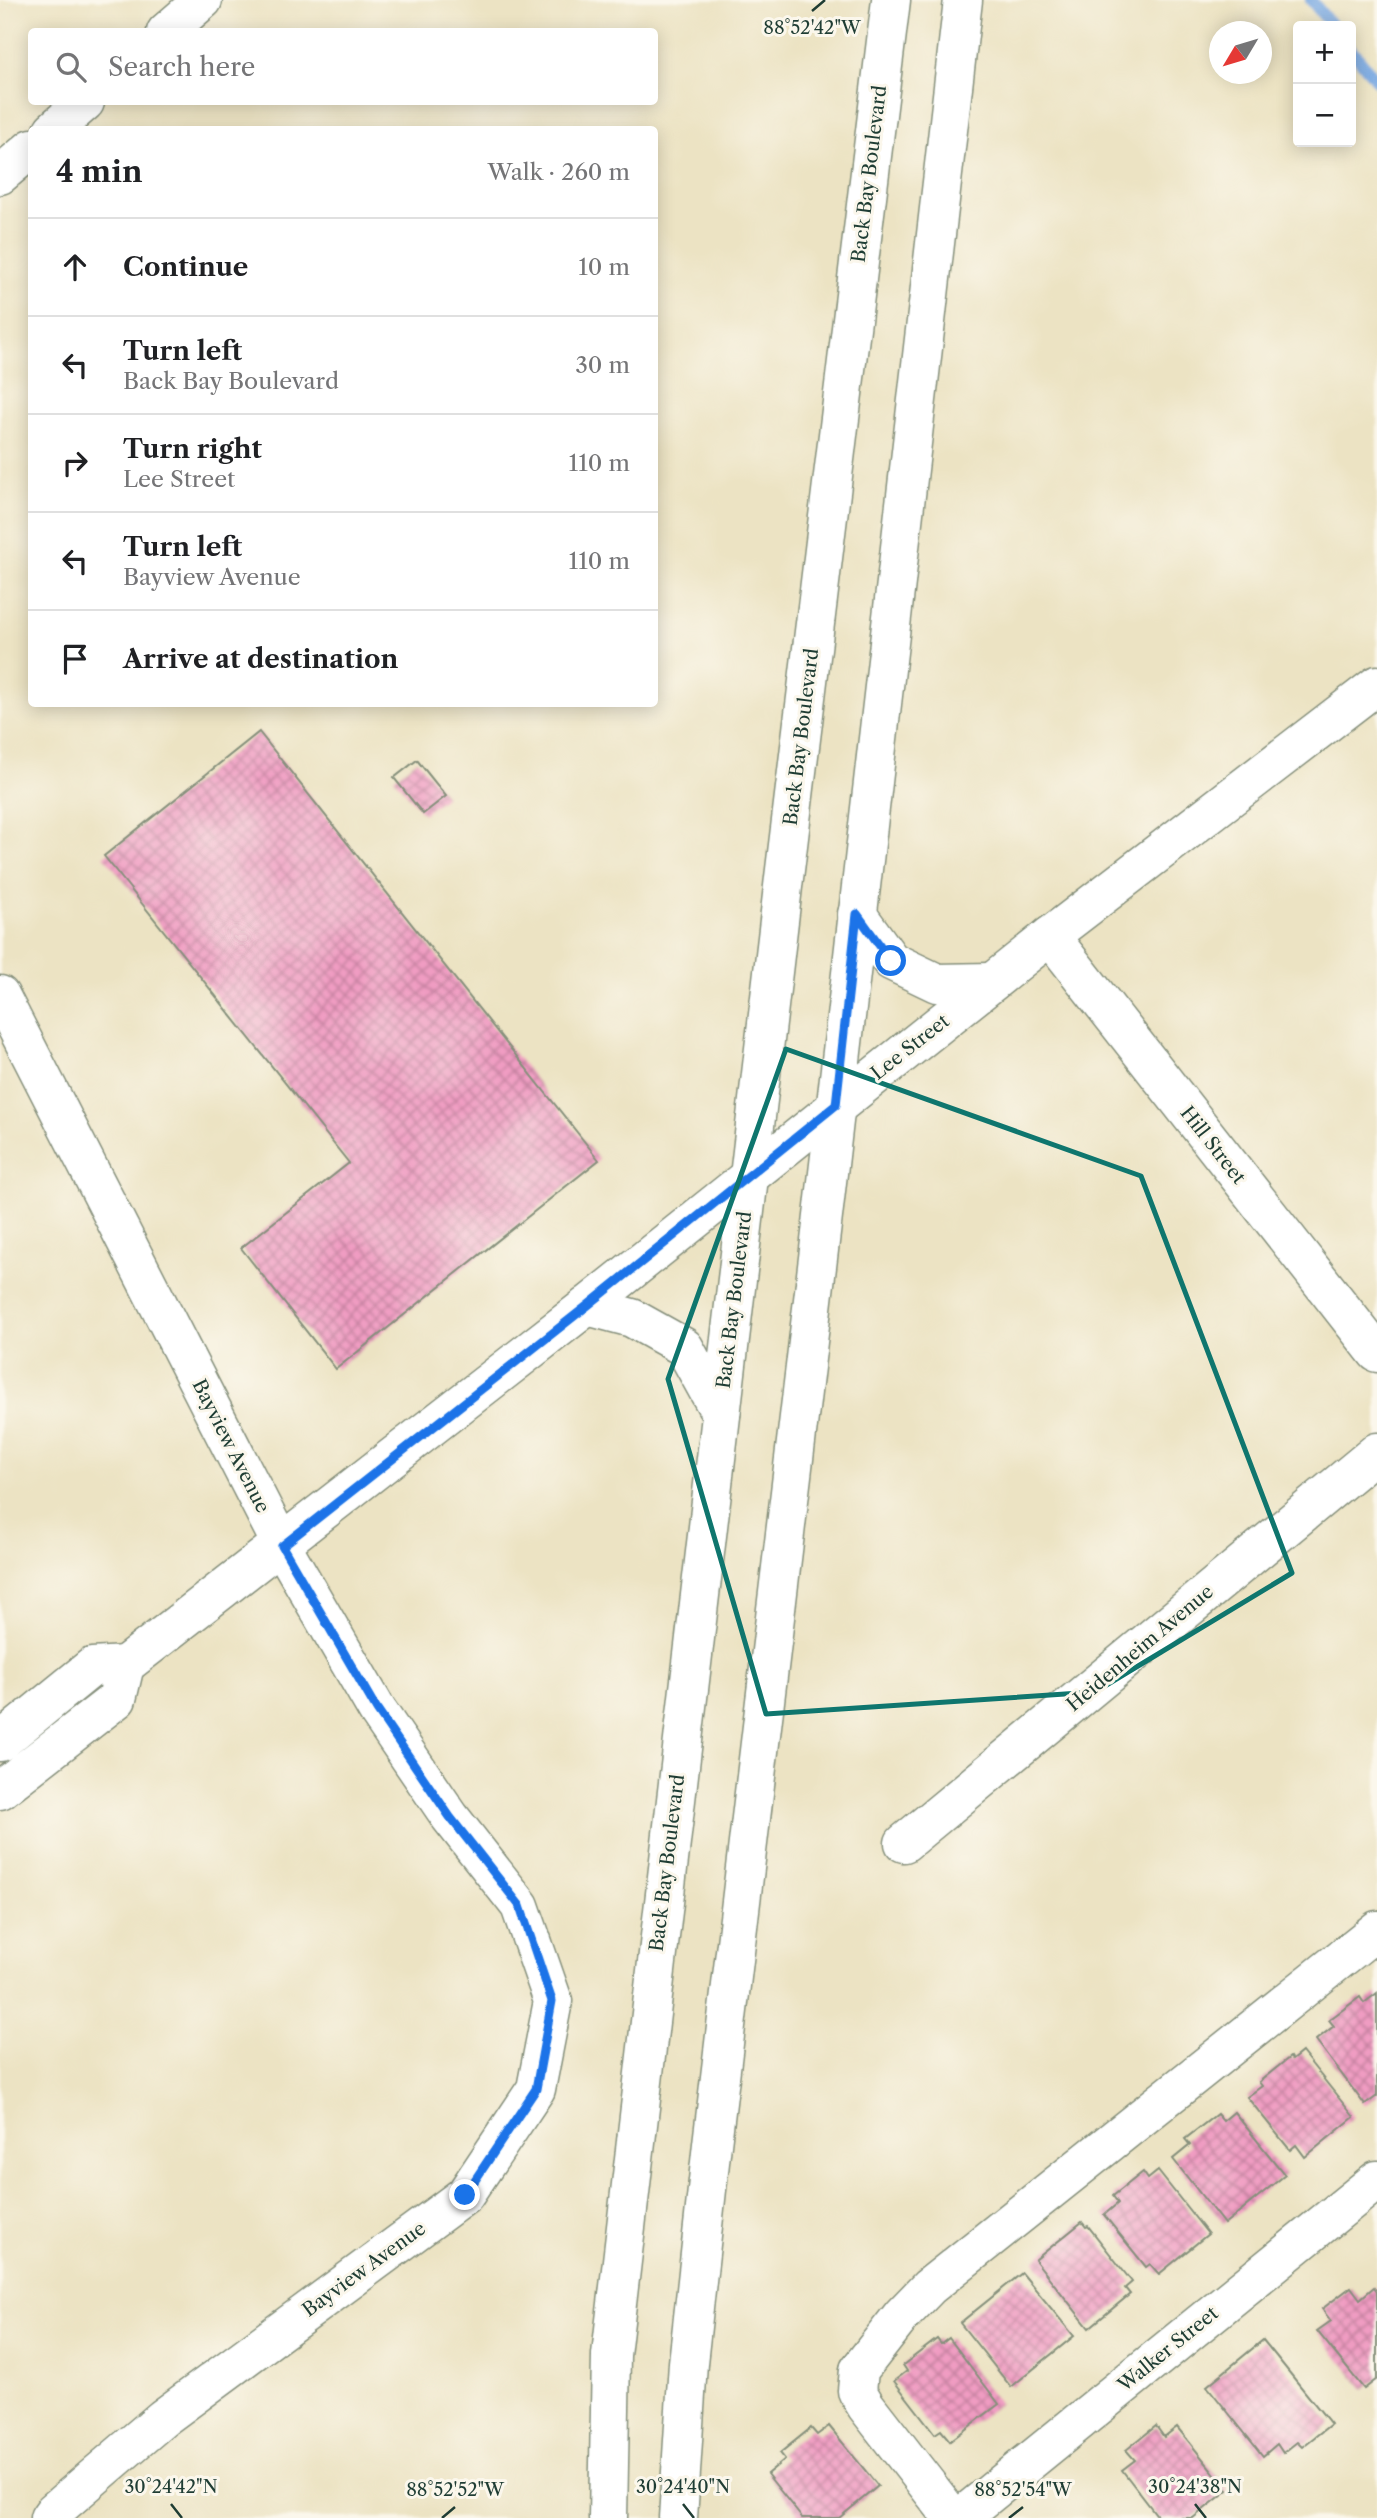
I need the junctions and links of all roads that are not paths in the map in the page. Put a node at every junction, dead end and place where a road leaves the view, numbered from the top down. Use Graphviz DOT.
graph roads {
  1 [pos="203,0"];
  2 [pos="891,0"];
  3 [pos="963,0"];
  4 [pos="171,28"];
  5 [pos="82,105"];
  6 [pos="58,126"];
  7 [pos="28,151"];
  8 [pos="0,175"];
  9 [pos="1377,684"];
  10 [pos="857,914"];
  11 [pos="1050,936"];
  12 [pos="992,982"];
  13 [pos="0,995"];
  14 [pos="836,1105"];
  15 [pos="748,1176"];
  16 [pos="587,1306"];
  17 [pos="1377,1353"];
  18 [pos="721,1414"];
  19 [pos="1377,1452"];
  20 [pos="282,1546"];
  21 [pos="125,1665"];
  22 [pos="0,1742"];
  23 [pos="0,1790"];
  24 [pos="904,1843"];
  25 [pos="1377,1930"];
  26 [pos="1377,2180"];
  27 [pos="49,2518"];
  28 [pos="608,2518"];
  29 [pos="678,2518"];
  30 [pos="953,2518"];
  31 [pos="960,2518"];
  1 -- 4 [label="street"];
  2 -- 15 [label="street, Back Bay Boulevard"];
  3 -- 10 [label="street"];
  5 -- 6 [label="street"];
  7 -- 8 [label="street"];
  9 -- 11 [label="street, Lee Street"];
  10 -- 12 [label="street"];
  10 -- 14 [label="street"];
  11 -- 12 [label="street, Lee Street"];
  11 -- 17 [label="street, Hill Street"];
  12 -- 14 [label="street, Lee Street"];
  13 -- 20 [label="street, Bayview Avenue"];
  14 -- 15 [label="street, Lee Street"];
  14 -- 29 [label="street"];
  15 -- 16 [label="street, Lee Street"];
  15 -- 18 [label="street, Back Bay Boulevard"];
  16 -- 18 [label="street"];
  16 -- 20 [label="street, Lee Street"];
  18 -- 28 [label="street, Back Bay Boulevard"];
  19 -- 24 [label="street, Heidenheim Avenue"];
  20 -- 21 [label="street, Lee Street"];
  20 -- 27 [label="street, Bayview Avenue"];
  21 -- 22 [label="street"];
  21 -- 23 [label="street"];
  25 -- 30 [label="street"];
  26 -- 31 [label="street, Walker Street"];
}
